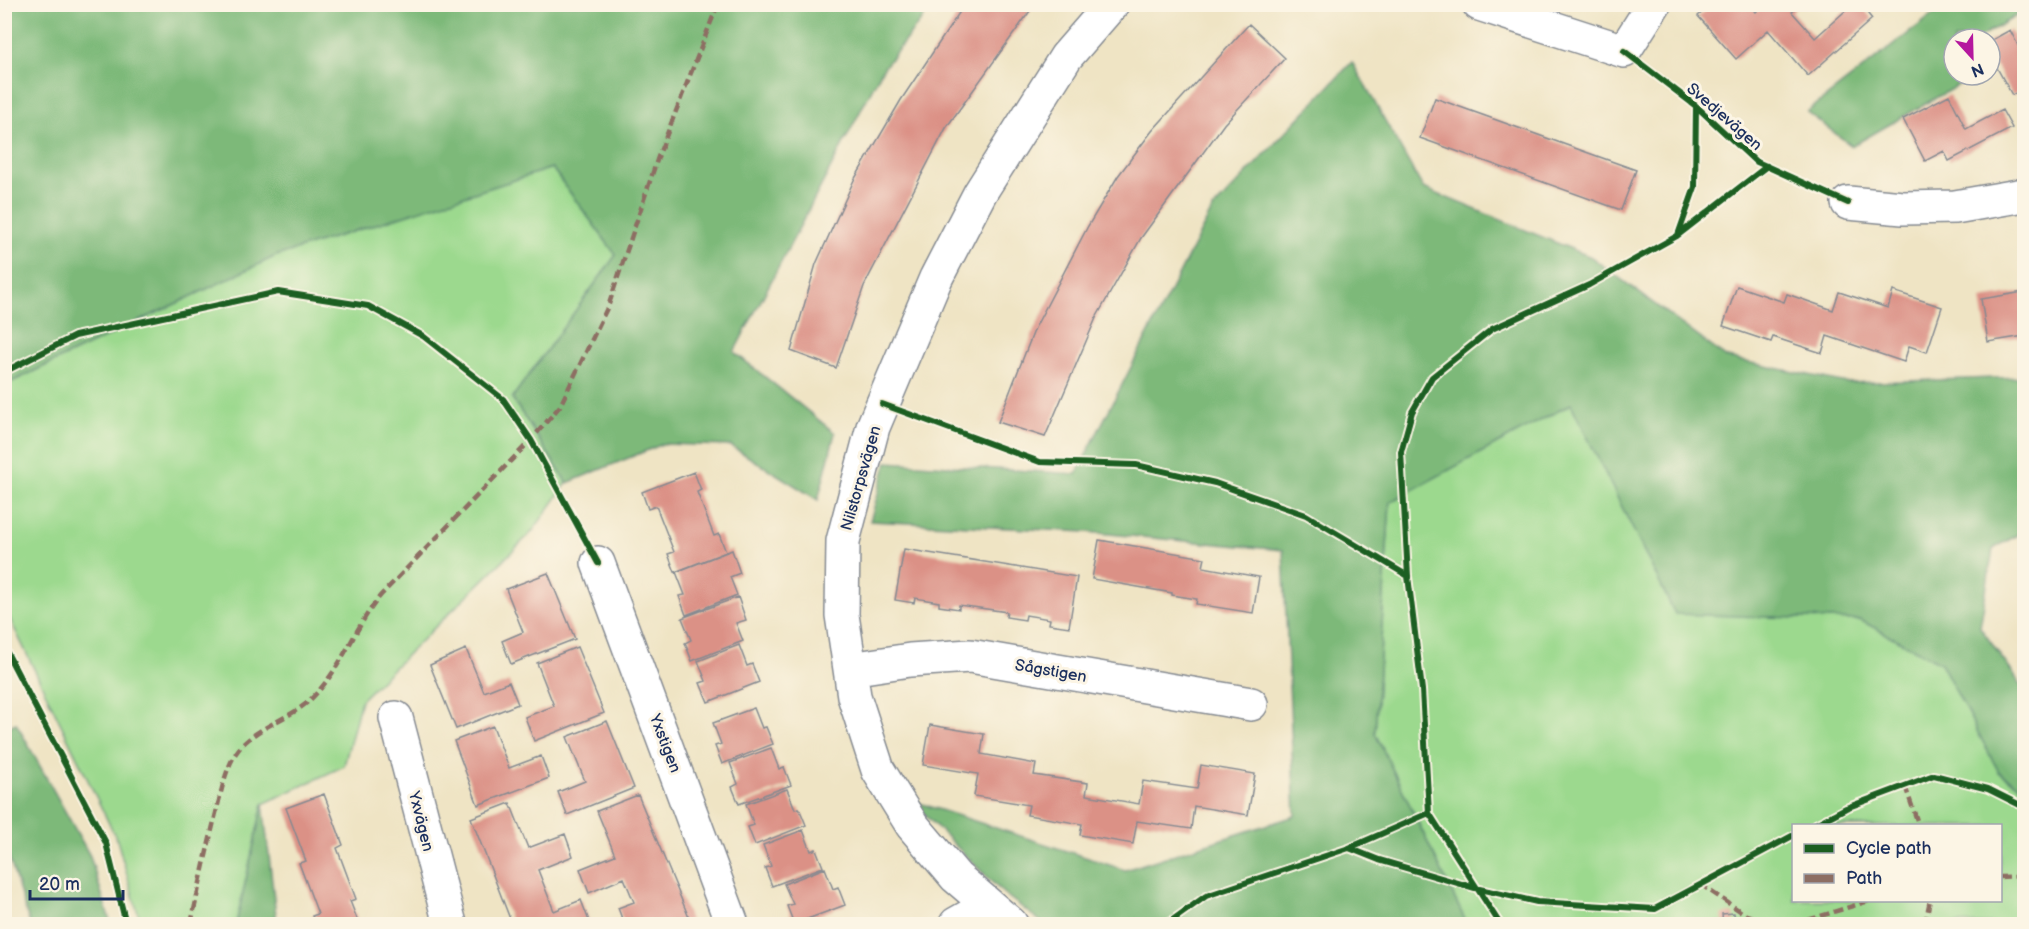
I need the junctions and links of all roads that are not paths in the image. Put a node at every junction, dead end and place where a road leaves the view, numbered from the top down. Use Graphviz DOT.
graph roads {
  1 [pos="1112,4"];
  2 [pos="1479,4"];
  3 [pos="1654,4"];
  4 [pos="2025,195"];
  5 [pos="1848,203"];
  6 [pos="598,563"];
  7 [pos="850,669"];
  8 [pos="1251,704"];
  9 [pos="396,718"];
  10 [pos="1000,915"];
  11 [pos="450,924"];
  12 [pos="732,924"];
  13 [pos="956,924"];
  1 -- 7 [label="street, Nilstorpsvägen"];
  2 -- 3 [label="street"];
  4 -- 5 [label="street"];
  6 -- 12 [label="street, Yxstigen"];
  7 -- 8 [label="street, Sågstigen"];
  7 -- 10 [label="street, Nilstorpsvägen"];
  9 -- 11 [label="street, Yxvägen"];
  10 -- 13 [label="street"];
}
